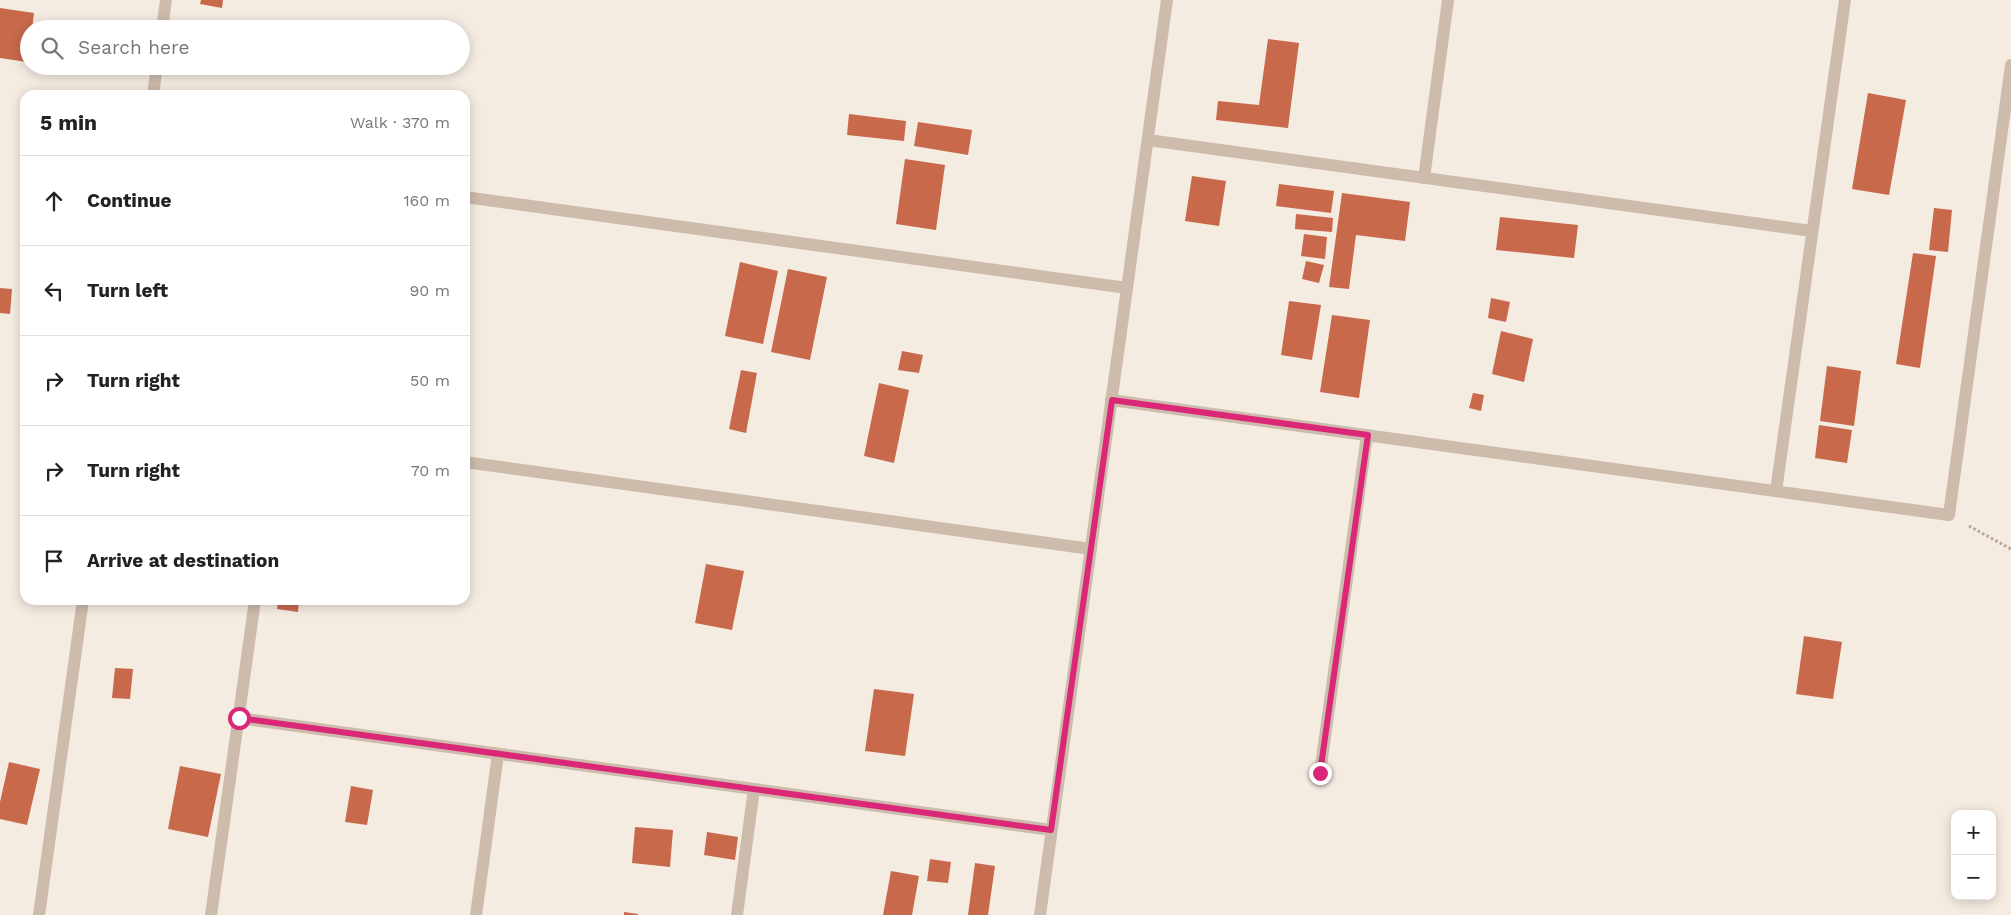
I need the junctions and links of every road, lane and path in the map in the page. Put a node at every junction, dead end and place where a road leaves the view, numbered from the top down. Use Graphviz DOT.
graph roads {
  1 [pos="166,0"];
  2 [pos="1167,0"];
  3 [pos="1448,0"];
  4 [pos="1844,0"];
  5 [pos="163,20"];
  6 [pos="2011,65"];
  7 [pos="156,75"];
  8 [pos="154,90"];
  9 [pos="1148,140"];
  10 [pos="1424,178"];
  11 [pos="470,198"];
  12 [pos="1812,231"];
  13 [pos="1127,288"];
  14 [pos="1112,400"];
  15 [pos="1368,435"];
  16 [pos="470,463"];
  17 [pos="1776,491"];
  18 [pos="1949,515"];
  19 [pos="1091,549"];
  20 [pos="2011,549"];
  21 [pos="82,605"];
  22 [pos="254,605"];
  23 [pos="239,718"];
  24 [pos="498,754"];
  25 [pos="1320,773"];
  26 [pos="754,790"];
  27 [pos="1051,830"];
  28 [pos="39,915"];
  29 [pos="211,915"];
  30 [pos="476,915"];
  31 [pos="737,915"];
  32 [pos="1040,915"];
  1 -- 5 [label="street"];
  2 -- 9 [label="street"];
  3 -- 10 [label="street"];
  4 -- 12 [label="street"];
  6 -- 18 [label="street"];
  7 -- 8 [label="street"];
  9 -- 10 [label="street"];
  9 -- 13 [label="street"];
  10 -- 12 [label="street"];
  11 -- 13 [label="street"];
  12 -- 17 [label="street"];
  13 -- 14 [label="street"];
  14 -- 15 [label="street"];
  14 -- 19 [label="street"];
  15 -- 17 [label="street"];
  15 -- 25 [label="street"];
  16 -- 19 [label="street"];
  17 -- 18 [label="street"];
  18 -- 20 [label="path"];
  19 -- 27 [label="street"];
  21 -- 28 [label="street"];
  22 -- 23 [label="street"];
  23 -- 24 [label="street"];
  23 -- 29 [label="street"];
  24 -- 26 [label="street"];
  24 -- 30 [label="street"];
  26 -- 27 [label="street"];
  26 -- 31 [label="street"];
  27 -- 32 [label="street"];
}
